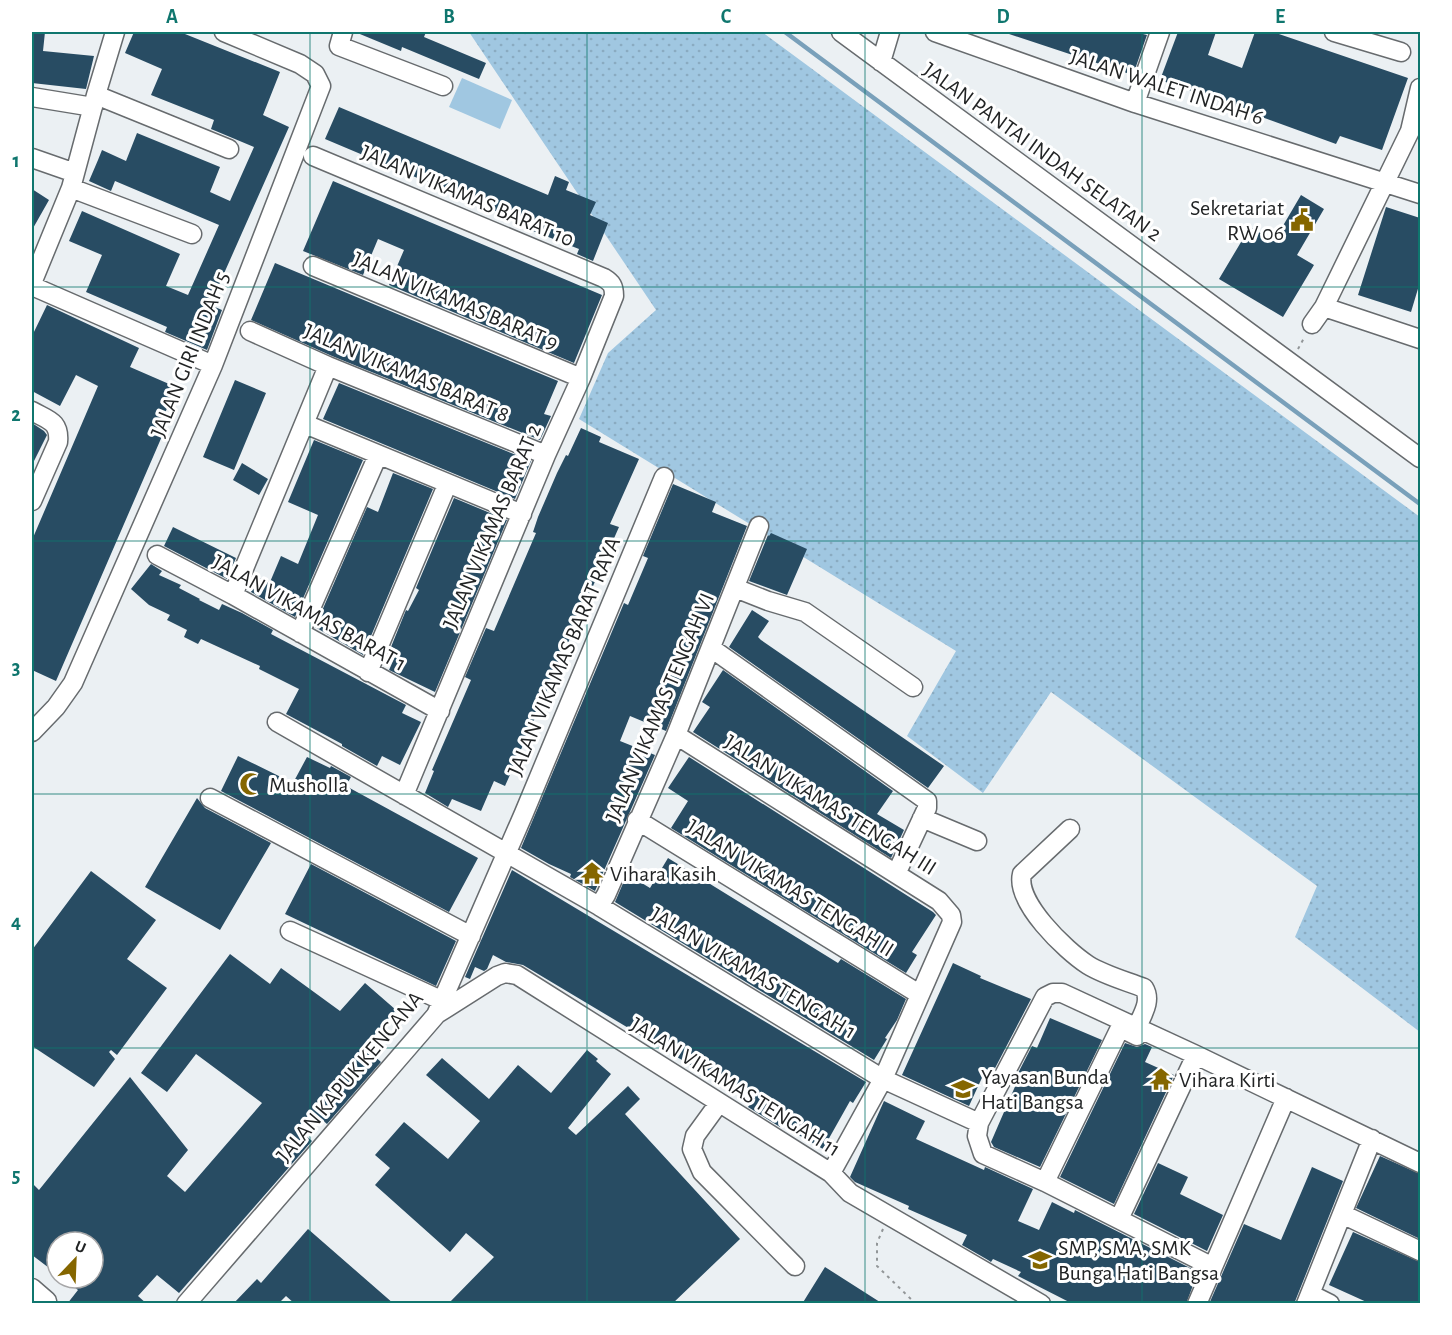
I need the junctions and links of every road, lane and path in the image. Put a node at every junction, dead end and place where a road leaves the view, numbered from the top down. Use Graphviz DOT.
graph roads {
  1 [pos="115,32"];
  2 [pos="224,32"];
  3 [pos="343,32"];
  4 [pos="841,32"];
  5 [pos="890,32"];
  6 [pos="935,32"];
  7 [pos="1160,32"];
  8 [pos="1334,32"];
  9 [pos="1401,52"];
  10 [pos="881,62"];
  11 [pos="443,86"];
  12 [pos="1420,88"];
  13 [pos="32,97"];
  14 [pos="95,101"];
  15 [pos="1135,102"];
  16 [pos="229,149"];
  17 [pos="313,156"];
  18 [pos="32,158"];
  19 [pos="73,181"];
  20 [pos="1385,181"];
  21 [pos="1420,194"];
  22 [pos="192,234"];
  23 [pos="313,266"];
  24 [pos="604,278"];
  25 [pos="32,285"];
  26 [pos="1324,307"];
  27 [pos="1312,324"];
  28 [pos="250,332"];
  29 [pos="1420,339"];
  30 [pos="1291,362"];
  31 [pos="213,365"];
  32 [pos="328,366"];
  33 [pos="581,378"];
  34 [pos="32,411"];
  35 [pos="305,424"];
  36 [pos="378,455"];
  37 [pos="546,455"];
  38 [pos="1420,458"];
  39 [pos="664,477"];
  40 [pos="447,485"];
  41 [pos="32,501"];
  42 [pos="522,514"];
  43 [pos="759,526"];
  44 [pos="157,555"];
  45 [pos="735,588"];
  46 [pos="233,595"];
  47 [pos="300,633"];
  48 [pos="711,648"];
  49 [pos="368,672"];
  50 [pos="913,687"];
  51 [pos="440,711"];
  52 [pos="277,722"];
  53 [pos="32,732"];
  54 [pos="675,735"];
  55 [pos="404,795"];
  56 [pos="210,798"];
  57 [pos="922,818"];
  58 [pos="637,820"];
  59 [pos="1070,829"];
  60 [pos="977,841"];
  61 [pos="507,853"];
  62 [pos="897,872"];
  63 [pos="599,906"];
  64 [pos="290,931"];
  65 [pos="471,936"];
  66 [pos="919,994"];
  67 [pos="439,1008"];
  68 [pos="1139,1032"];
  69 [pos="1196,1054"];
  70 [pos="883,1079"];
  71 [pos="1286,1098"];
  72 [pos="719,1103"];
  73 [pos="979,1123"];
  74 [pos="1372,1139"];
  75 [pos="1420,1163"];
  76 [pos="831,1173"];
  77 [pos="1045,1182"];
  78 [pos="1342,1214"];
  79 [pos="888,1215"];
  80 [pos="1119,1219"];
  81 [pos="1420,1251"];
  82 [pos="795,1266"];
  83 [pos="1212,1268"];
  84 [pos="32,1288"];
  85 [pos="1308,1299"];
  86 [pos="47,1301"];
  87 [pos="915,1303"];
  88 [pos="186,1304"];
  89 [pos="1041,1304"];
  90 [pos="1197,1304"];
  91 [pos="1330,1304"];
  1 -- 14 [label="street"];
  2 -- 31 [label="street, JALAN GIRI INDAH 5"];
  3 -- 11 [label="street"];
  4 -- 10 [label="street, JALAN PANTAI INDAH SELATAN 2"];
  5 -- 10 [label="street"];
  6 -- 15 [label="street, JALAN WALET INDAH 6"];
  7 -- 15 [label="street"];
  8 -- 9 [label="street"];
  10 -- 30 [label="street, JALAN PANTAI INDAH SELATAN 2"];
  12 -- 20 [label="street"];
  13 -- 14 [label="street"];
  14 -- 16 [label="street"];
  14 -- 19 [label="street"];
  15 -- 20 [label="street, JALAN WALET INDAH 6"];
  17 -- 24 [label="street, JALAN VIKAMAS BARAT 10"];
  18 -- 19 [label="street"];
  19 -- 22 [label="street"];
  19 -- 25 [label="street"];
  20 -- 21 [label="street, JALAN WALET INDAH 6"];
  20 -- 26 [label="street"];
  23 -- 33 [label="street, JALAN VIKAMAS BARAT 9"];
  24 -- 33 [label="street, JALAN VIKAMAS BARAT 2"];
  25 -- 31 [label="street"];
  26 -- 27 [label="street"];
  26 -- 29 [label="street"];
  27 -- 30 [label="path"];
  28 -- 32 [label="street, JALAN VIKAMAS BARAT 8"];
  30 -- 38 [label="street, JALAN PANTAI INDAH SELATAN 2"];
  31 -- 53 [label="street, JALAN GIRI INDAH 5"];
  32 -- 35 [label="street"];
  32 -- 37 [label="street, JALAN VIKAMAS BARAT 8"];
  33 -- 37 [label="street, JALAN VIKAMAS BARAT 2"];
  34 -- 41 [label="street"];
  35 -- 36 [label="street"];
  35 -- 46 [label="street"];
  36 -- 40 [label="street"];
  36 -- 47 [label="street"];
  37 -- 42 [label="street, JALAN VIKAMAS BARAT 2"];
  39 -- 61 [label="street, JALAN VIKAMAS BARAT RAYA"];
  40 -- 42 [label="street"];
  40 -- 49 [label="street"];
  42 -- 51 [label="street, JALAN VIKAMAS BARAT 2"];
  43 -- 45 [label="street, JALAN VIKAMAS TENGAH VI"];
  44 -- 46 [label="street, JALAN VIKAMAS BARAT 1"];
  45 -- 48 [label="street, JALAN VIKAMAS TENGAH VI"];
  45 -- 50 [label="street"];
  46 -- 47 [label="street, JALAN VIKAMAS BARAT 1"];
  47 -- 49 [label="street, JALAN VIKAMAS BARAT 1"];
  48 -- 54 [label="street, JALAN VIKAMAS TENGAH VI"];
  48 -- 57 [label="street"];
  49 -- 51 [label="street, JALAN VIKAMAS BARAT 1"];
  51 -- 55 [label="street, JALAN VIKAMAS BARAT 2"];
  52 -- 55 [label="street"];
  54 -- 58 [label="street, JALAN VIKAMAS TENGAH VI"];
  54 -- 62 [label="street, JALAN VIKAMAS TENGAH III"];
  55 -- 61 [label="street"];
  56 -- 65 [label="street"];
  57 -- 60 [label="street"];
  57 -- 62 [label="street"];
  58 -- 63 [label="street, JALAN VIKAMAS TENGAH VI"];
  58 -- 66 [label="street, JALAN VIKAMAS TENGAH II"];
  59 -- 68 [label="street"];
  61 -- 63 [label="street, JALAN VIKAMAS TENGAH 1"];
  61 -- 65 [label="street, JALAN KAPUK KENCANA"];
  62 -- 66 [label="street, JALAN VIKAMAS TENGAH III"];
  63 -- 70 [label="street, JALAN VIKAMAS TENGAH 1"];
  64 -- 67 [label="street"];
  65 -- 67 [label="street, JALAN KAPUK KENCANA"];
  66 -- 70 [label="street"];
  67 -- 72 [label="street, JALAN VIKAMAS TENGAH 11"];
  67 -- 88 [label="street, JALAN KAPUK KENCANA"];
  68 -- 69 [label="street"];
  68 -- 73 [label="street"];
  68 -- 77 [label="street"];
  69 -- 71 [label="street"];
  69 -- 80 [label="street"];
  70 -- 73 [label="street, JALAN VIKAMAS TENGAH 1"];
  70 -- 76 [label="street"];
  71 -- 74 [label="street"];
  71 -- 83 [label="street"];
  72 -- 76 [label="street, JALAN VIKAMAS TENGAH 11"];
  72 -- 82 [label="street"];
  73 -- 77 [label="street"];
  74 -- 75 [label="street"];
  74 -- 78 [label="street"];
  76 -- 79 [label="street, JALAN VIKAMAS TENGAH 11"];
  77 -- 80 [label="street"];
  78 -- 81 [label="street"];
  78 -- 85 [label="street"];
  79 -- 87 [label="path"];
  79 -- 89 [label="street, JALAN VIKAMAS TENGAH 11"];
  80 -- 83 [label="street"];
  83 -- 90 [label="street"];
  84 -- 86 [label="street"];
  85 -- 91 [label="street"];
}
